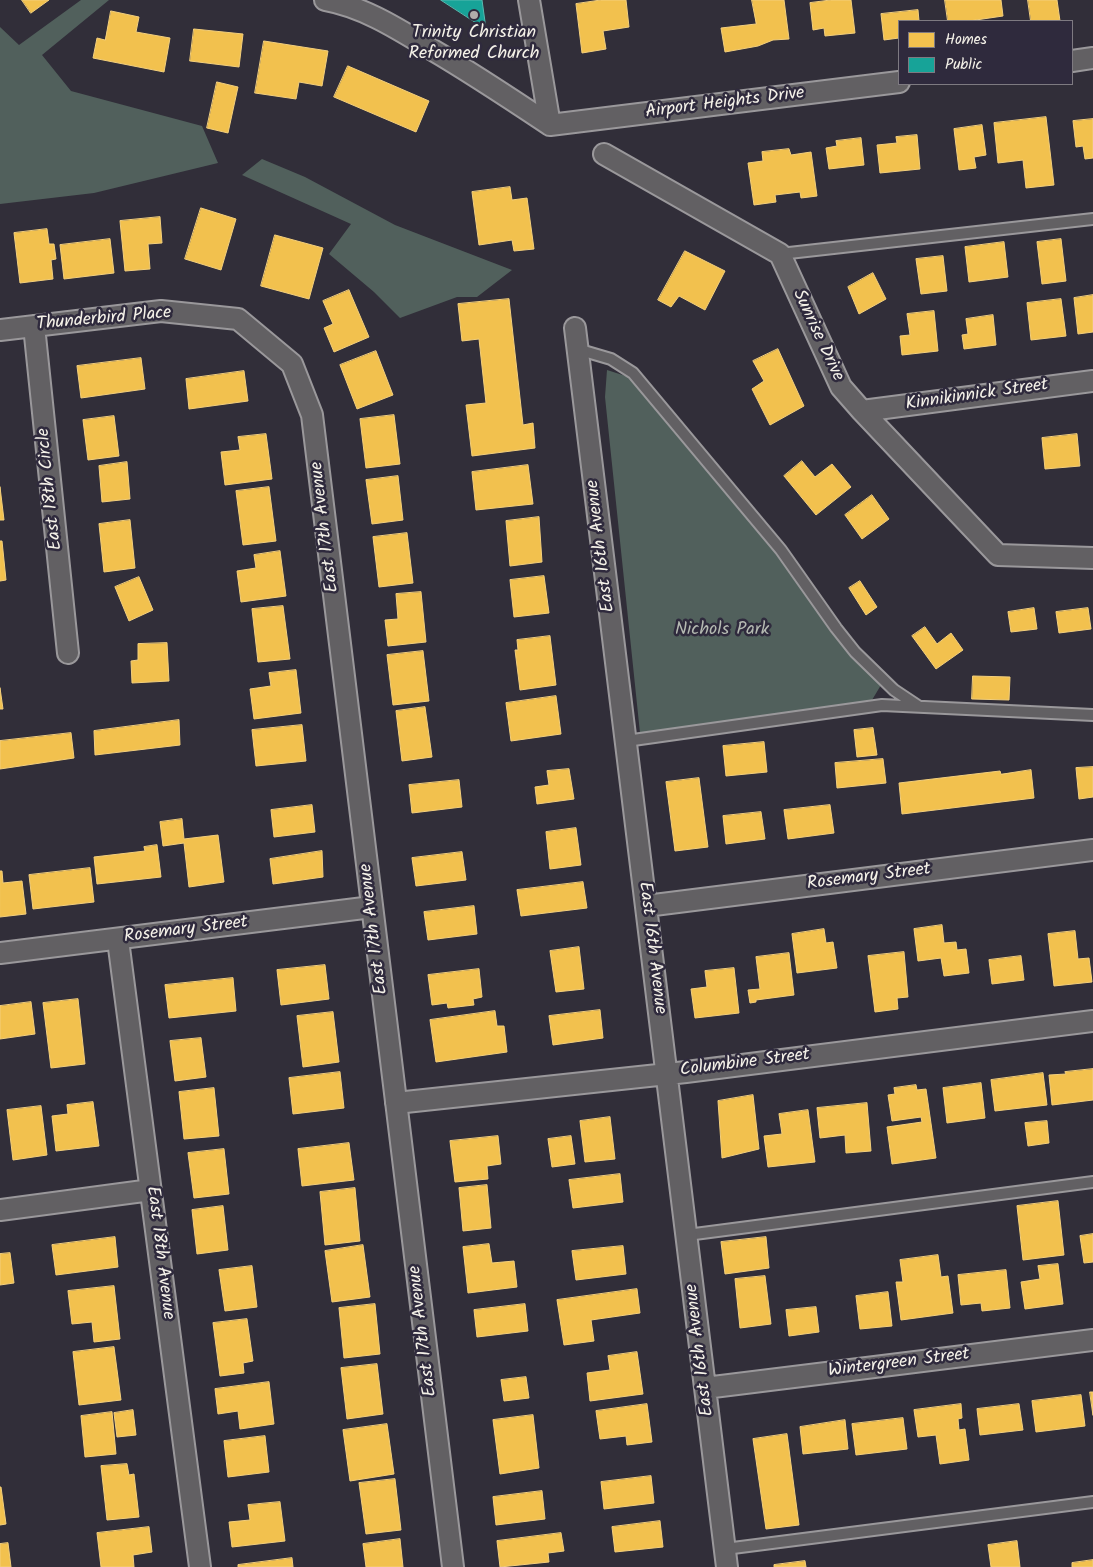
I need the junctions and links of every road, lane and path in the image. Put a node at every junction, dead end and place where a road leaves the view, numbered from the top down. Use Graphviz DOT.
graph roads {
  1 [pos="325,0"];
  2 [pos="529,0"];
  3 [pos="1093,58"];
  4 [pos="1073,61"];
  5 [pos="898,82"];
  6 [pos="550,125"];
  7 [pos="604,154"];
  8 [pos="1093,219"];
  9 [pos="780,254"];
  10 [pos="238,319"];
  11 [pos="34,326"];
  12 [pos="575,328"];
  13 [pos="0,330"];
  14 [pos="578,349"];
  15 [pos="1093,381"];
  16 [pos="862,411"];
  17 [pos="1093,558"];
  18 [pos="68,653"];
  19 [pos="918,706"];
  20 [pos="1093,715"];
  21 [pos="626,741"];
  22 [pos="1093,850"];
  23 [pos="646,906"];
  24 [pos="372,908"];
  25 [pos="118,940"];
  26 [pos="0,953"];
  27 [pos="1093,1021"];
  28 [pos="667,1074"];
  29 [pos="396,1103"];
  30 [pos="1093,1182"];
  31 [pos="151,1190"];
  32 [pos="0,1210"];
  33 [pos="687,1235"];
  34 [pos="1093,1340"];
  35 [pos="705,1388"];
  36 [pos="1093,1502"];
  37 [pos="726,1558"];
  38 [pos="200,1567"];
  39 [pos="453,1567"];
  1 -- 6 [label="street"];
  2 -- 6 [label="street"];
  3 -- 4 [label="street"];
  5 -- 6 [label="street, Airport Heights Drive"];
  7 -- 9 [label="street"];
  8 -- 9 [label="lane"];
  9 -- 16 [label="street, Sunrise Drive"];
  10 -- 11 [label="street, Thunderbird Place"];
  10 -- 24 [label="street, East 17th Avenue"];
  11 -- 13 [label="street, Thunderbird Place"];
  11 -- 18 [label="street, East 18th Circle"];
  12 -- 14 [label="street, East 16th Avenue"];
  14 -- 19 [label="lane"];
  14 -- 21 [label="street, East 16th Avenue"];
  15 -- 16 [label="street, Kinnikinnick Street"];
  16 -- 17 [label="street, Sunrise Drive"];
  19 -- 20 [label="lane"];
  19 -- 21 [label="lane"];
  21 -- 23 [label="street, East 16th Avenue"];
  22 -- 23 [label="street, Rosemary Street"];
  23 -- 28 [label="street, East 16th Avenue"];
  24 -- 25 [label="street, Rosemary Street"];
  24 -- 29 [label="street, East 17th Avenue"];
  25 -- 26 [label="street, Rosemary Street"];
  25 -- 31 [label="street, East 18th Avenue"];
  27 -- 28 [label="street, Columbine Street"];
  28 -- 29 [label="street, Columbine Street"];
  28 -- 33 [label="street, East 16th Avenue"];
  29 -- 39 [label="street, East 17th Avenue"];
  30 -- 33 [label="lane"];
  31 -- 32 [label="street"];
  31 -- 38 [label="street, East 18th Avenue"];
  33 -- 35 [label="street, East 16th Avenue"];
  34 -- 35 [label="street, Wintergreen Street"];
  35 -- 37 [label="street, East 16th Avenue"];
  36 -- 37 [label="lane"];
}
